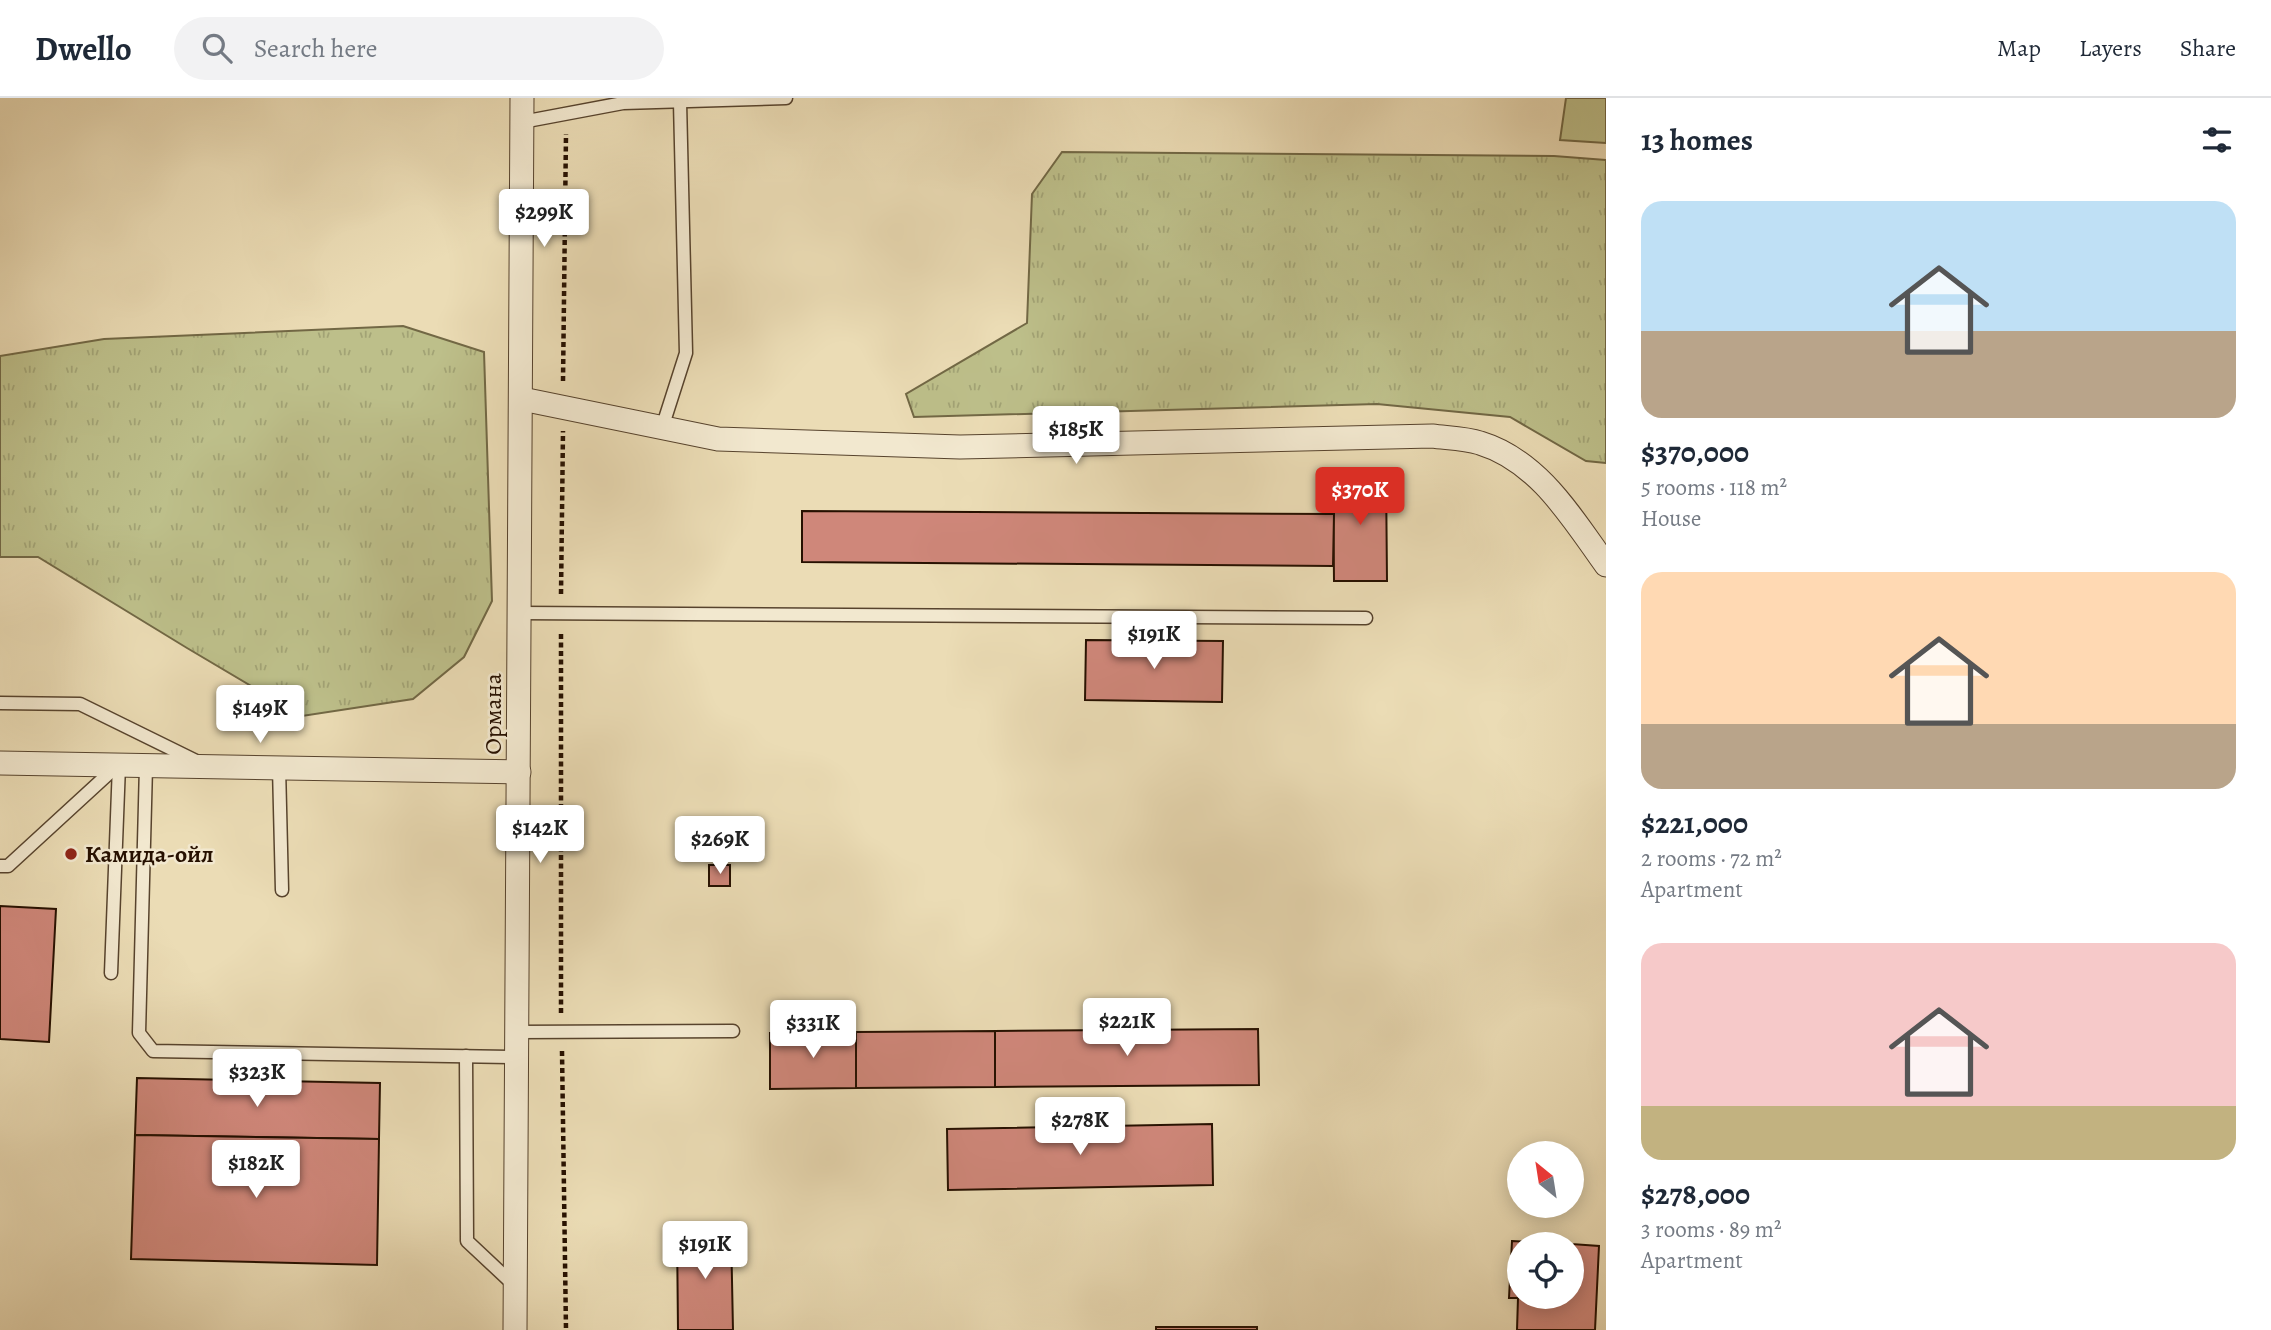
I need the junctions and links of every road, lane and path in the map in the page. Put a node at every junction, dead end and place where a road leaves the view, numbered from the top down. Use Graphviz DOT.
graph roads {
  1 [pos="522,98"];
  2 [pos="786,98"];
  3 [pos="623,100"];
  4 [pos="680,102"];
  5 [pos="566,114"];
  6 [pos="522,122"];
  7 [pos="522,399"];
  8 [pos="563,407"];
  9 [pos="662,428"];
  10 [pos="1606,565"];
  11 [pos="520,613"];
  12 [pos="561,613"];
  13 [pos="1366,618"];
  14 [pos="0,703"];
  15 [pos="0,763"];
  16 [pos="119,765"];
  17 [pos="146,765"];
  18 [pos="206,766"];
  19 [pos="279,767"];
  20 [pos="519,772"];
  21 [pos="0,866"];
  22 [pos="282,890"];
  23 [pos="111,973"];
  24 [pos="733,1031"];
  25 [pos="517,1032"];
  26 [pos="561,1032"];
  27 [pos="466,1056"];
  28 [pos="516,1057"];
  29 [pos="515,1286"];
  30 [pos="515,1330"];
  31 [pos="566,1330"];
  1 -- 6 [label="street, Ормана"];
  2 -- 4 [label="lane"];
  3 -- 4 [label="lane"];
  3 -- 5 [label="lane"];
  4 -- 9 [label="lane"];
  5 -- 6 [label="lane"];
  5 -- 8 [label="path"];
  6 -- 7 [label="street, Ормана"];
  7 -- 8 [label="street"];
  7 -- 11 [label="street, Ормана"];
  8 -- 9 [label="street"];
  8 -- 12 [label="path"];
  9 -- 10 [label="street"];
  11 -- 12 [label="lane"];
  11 -- 20 [label="street, Ормана"];
  12 -- 13 [label="lane"];
  12 -- 26 [label="path"];
  14 -- 18 [label="lane"];
  15 -- 16 [label="street"];
  16 -- 17 [label="street"];
  16 -- 21 [label="lane"];
  16 -- 23 [label="lane"];
  17 -- 18 [label="street"];
  17 -- 27 [label="lane"];
  18 -- 19 [label="street"];
  19 -- 20 [label="street"];
  19 -- 22 [label="lane"];
  20 -- 25 [label="street, Ормана"];
  24 -- 26 [label="lane"];
  25 -- 26 [label="lane"];
  25 -- 28 [label="street, Ормана"];
  26 -- 31 [label="path"];
  27 -- 28 [label="lane"];
  27 -- 29 [label="lane"];
  28 -- 29 [label="street, Ормана"];
  29 -- 30 [label="street, Ормана"];
}
